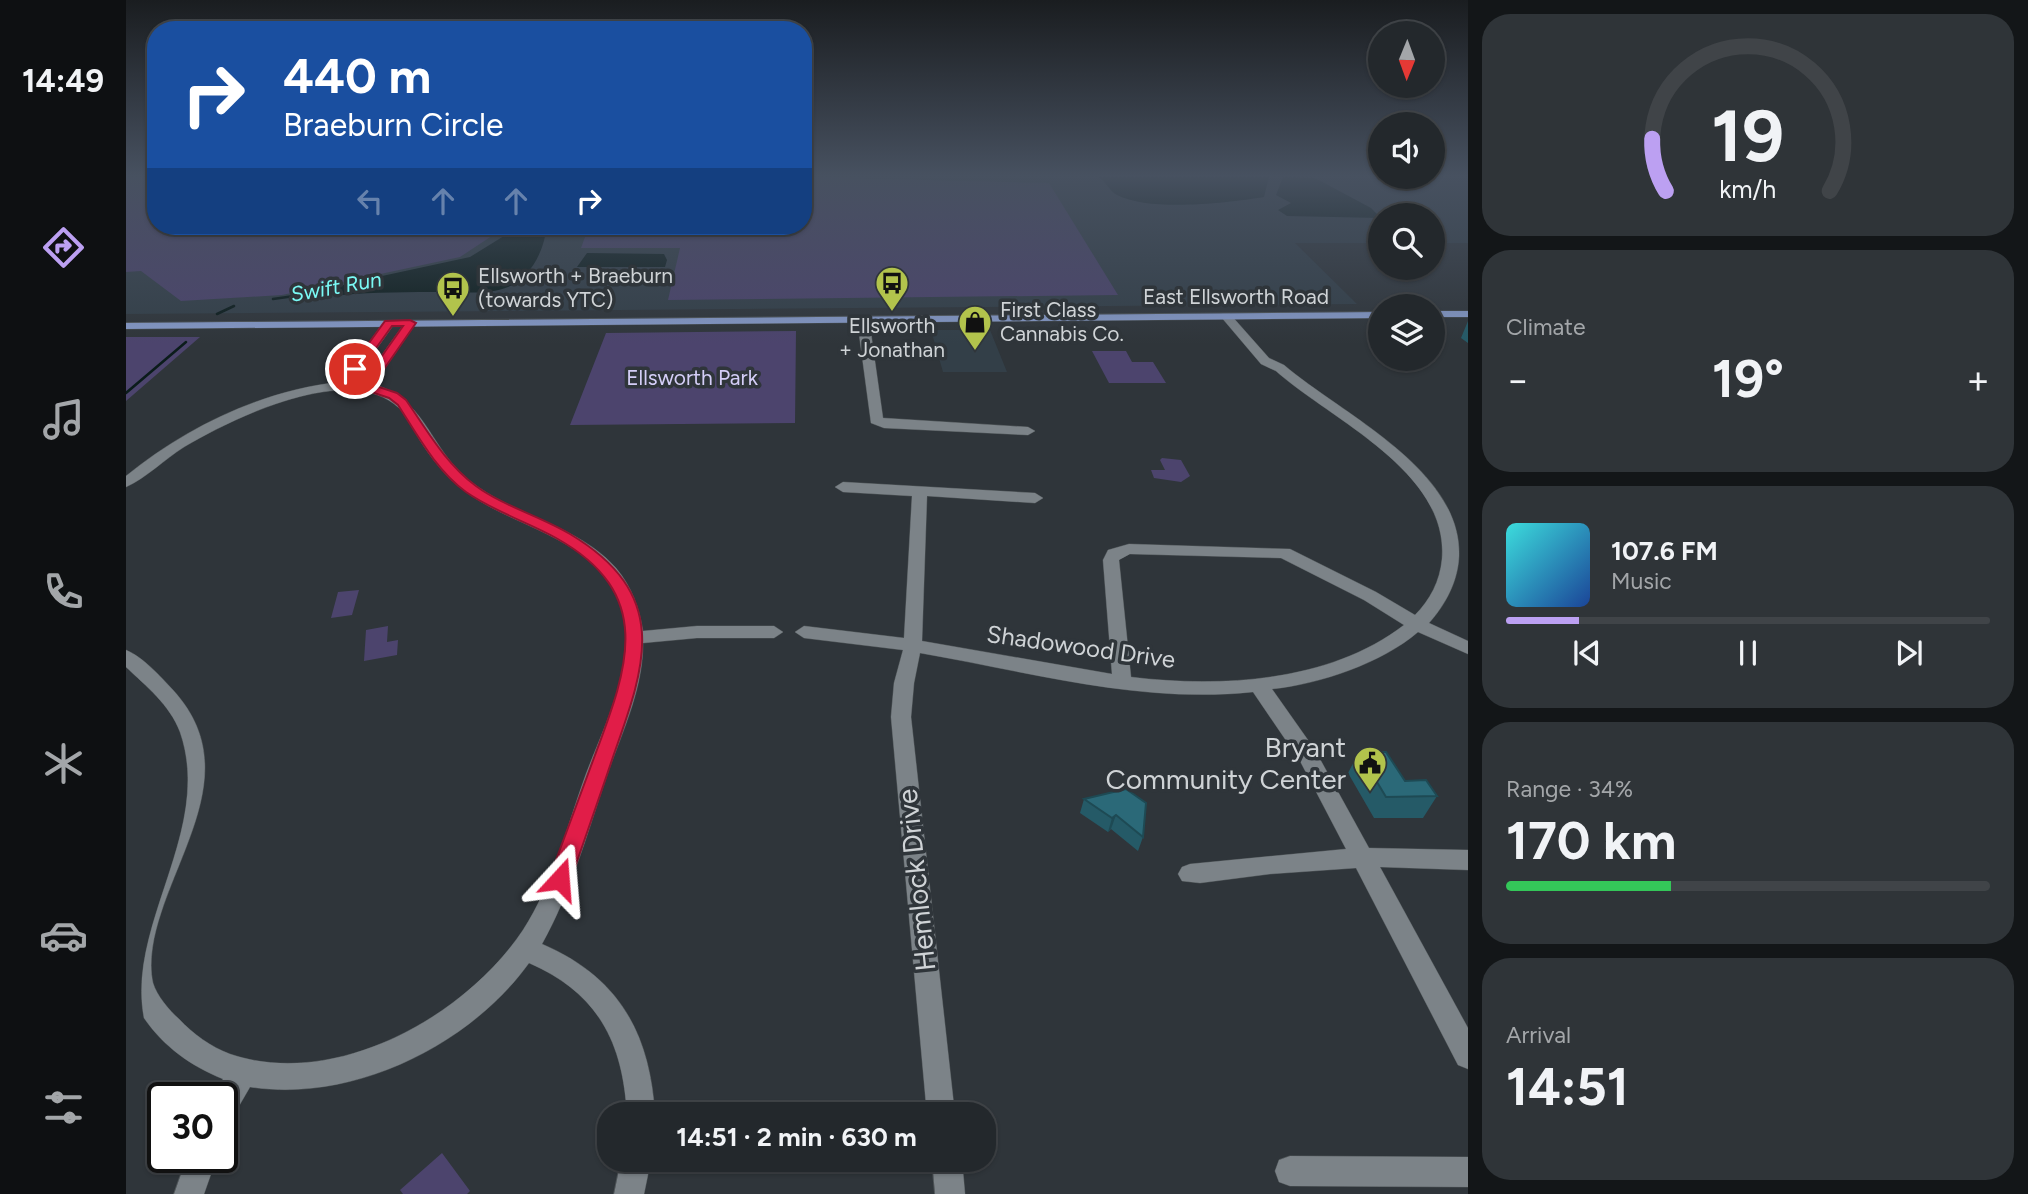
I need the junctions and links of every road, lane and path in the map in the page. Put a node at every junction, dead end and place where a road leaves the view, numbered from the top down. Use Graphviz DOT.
graph roads {
  1 [pos="1445,314"];
  2 [pos="1468,314"];
  3 [pos="1368,315"];
  4 [pos="1226,316"];
  5 [pos="1241,316"];
  6 [pos="863,319"];
  7 [pos="389,323"];
  8 [pos="410,323"];
  9 [pos="126,326"];
  10 [pos="1280,368"];
  11 [pos="343,387"];
  12 [pos="366,387"];
  13 [pos="1028,431"];
  14 [pos="126,482"];
  15 [pos="843,487"];
  16 [pos="920,491"];
  17 [pos="1035,498"];
  18 [pos="1459,545"];
  19 [pos="1416,625"];
  20 [pos="774,632"];
  21 [pos="804,632"];
  22 [pos="636,638"];
  23 [pos="913,645"];
  24 [pos="1468,648"];
  25 [pos="126,656"];
  26 [pos="1122,682"];
  27 [pos="1259,685"];
  28 [pos="1364,859"];
  29 [pos="1468,860"];
  30 [pos="1190,874"];
  31 [pos="526,949"];
  32 [pos="1468,1055"];
  33 [pos="243,1073"];
  34 [pos="238,1082"];
  35 [pos="641,1102"];
  36 [pos="941,1102"];
  37 [pos="1290,1171"];
  38 [pos="634,1172"];
  39 [pos="948,1172"];
  40 [pos="1468,1172"];
  41 [pos="196,1173"];
  42 [pos="189,1194"];
  43 [pos="629,1194"];
  44 [pos="950,1194"];
  1 -- 2 [label="main road"];
  3 -- 5 [label="main road, East Ellsworth Road"];
  4 -- 5 [label="main road, East Ellsworth Road"];
  4 -- 6 [label="main road, East Ellsworth Road"];
  4 -- 10 [label="street, Shadowood Drive"];
  5 -- 10 [label="street, Shadowood Drive"];
  6 -- 8 [label="main road, East Ellsworth Road"];
  6 -- 13 [label="street"];
  7 -- 8 [label="main road, East Ellsworth Road"];
  7 -- 9 [label="main road, East Ellsworth Road"];
  7 -- 11 [label="street"];
  8 -- 12 [label="street"];
  10 -- 18 [label="street, Shadowood Drive"];
  11 -- 12 [label="street"];
  11 -- 14 [label="street"];
  12 -- 22 [label="street"];
  15 -- 16 [label="street"];
  16 -- 17 [label="street"];
  16 -- 23 [label="street, Hemlock Drive"];
  18 -- 19 [label="street, Shadowood Drive"];
  19 -- 24 [label="street"];
  19 -- 26 [label="street"];
  19 -- 27 [label="street, Shadowood Drive"];
  20 -- 22 [label="street"];
  21 -- 23 [label="street, Shadowood Drive"];
  22 -- 31 [label="street"];
  23 -- 26 [label="street, Shadowood Drive"];
  23 -- 36 [label="street, Hemlock Drive"];
  25 -- 33 [label="street"];
  26 -- 27 [label="street, Shadowood Drive"];
  27 -- 28 [label="street"];
  28 -- 29 [label="street"];
  28 -- 30 [label="street"];
  28 -- 32 [label="street"];
  31 -- 33 [label="street"];
  31 -- 35 [label="street"];
  33 -- 34 [label="street"];
  37 -- 40 [label="street"];
  38 -- 43 [label="street"];
  39 -- 44 [label="street"];
  41 -- 42 [label="street"];
}
